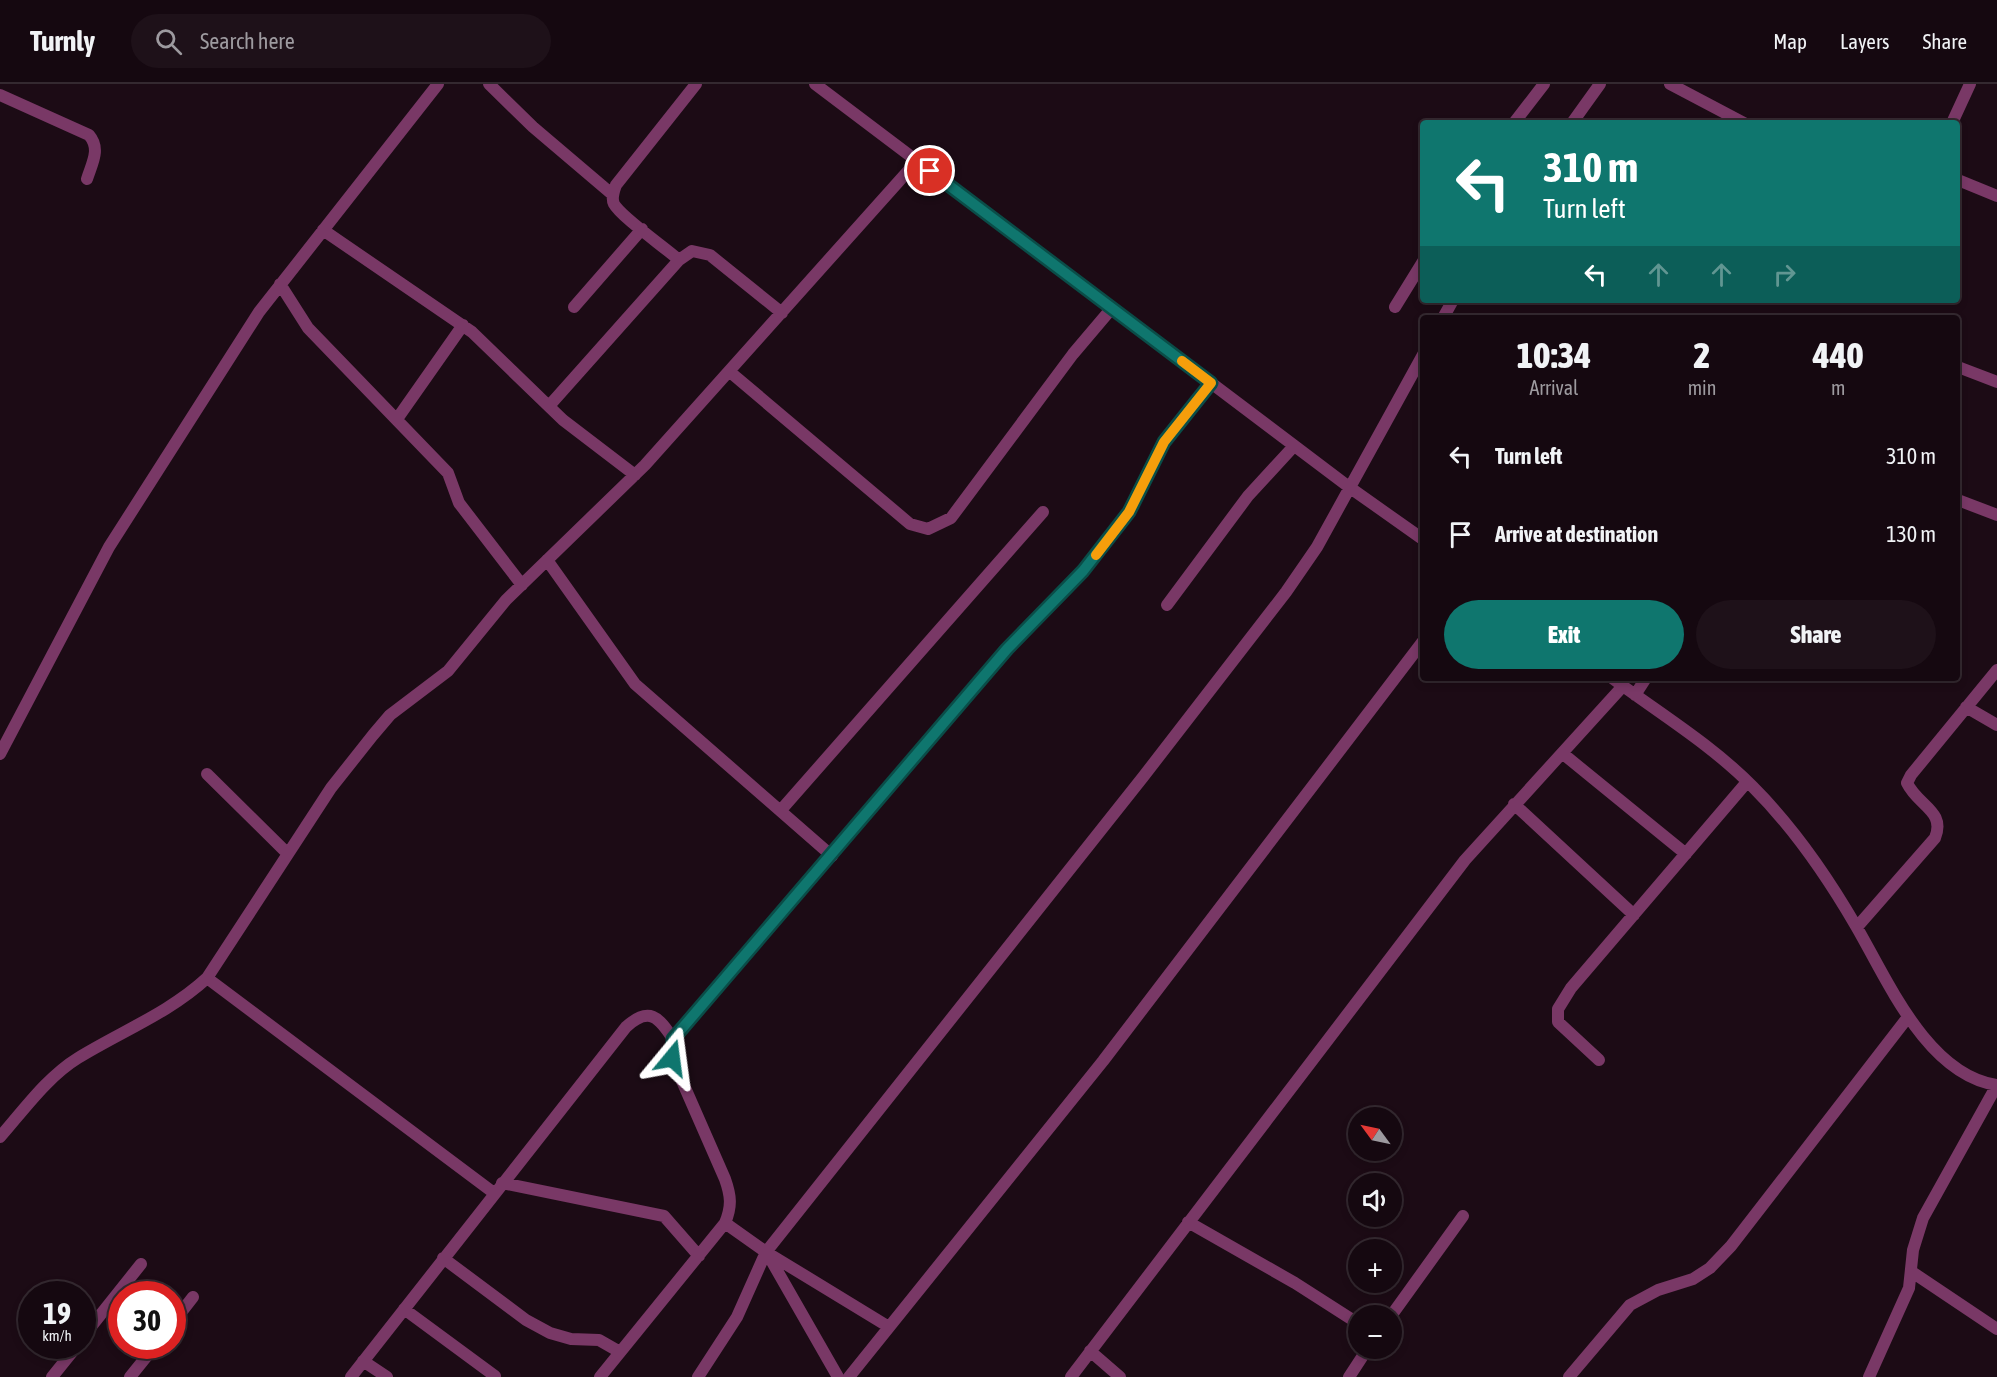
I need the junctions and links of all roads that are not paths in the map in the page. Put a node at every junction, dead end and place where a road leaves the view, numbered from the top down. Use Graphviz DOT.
graph roads {
  1 [pos="438,84"];
  2 [pos="489,84"];
  3 [pos="696,84"];
  4 [pos="815,84"];
  5 [pos="1544,84"];
  6 [pos="1600,84"];
  7 [pos="1670,84"];
  8 [pos="1970,84"];
  9 [pos="0,95"];
  10 [pos="1516,120"];
  11 [pos="1574,120"];
  12 [pos="1737,120"];
  13 [pos="1953,120"];
  14 [pos="917,161"];
  15 [pos="87,179"];
  16 [pos="1960,181"];
  17 [pos="613,195"];
  18 [pos="1997,196"];
  19 [pos="642,229"];
  20 [pos="323,230"];
  21 [pos="680,260"];
  22 [pos="1420,266"];
  23 [pos="280,284"];
  24 [pos="573,307"];
  25 [pos="1395,307"];
  26 [pos="1112,308"];
  27 [pos="782,314"];
  28 [pos="462,325"];
  29 [pos="1420,360"];
  30 [pos="1960,368"];
  31 [pos="730,372"];
  32 [pos="1997,382"];
  33 [pos="1211,383"];
  34 [pos="549,406"];
  35 [pos="397,419"];
  36 [pos="1294,446"];
  37 [pos="635,475"];
  38 [pos="1349,487"];
  39 [pos="1960,501"];
  40 [pos="1043,512"];
  41 [pos="1997,515"];
  42 [pos="1420,537"];
  43 [pos="547,560"];
  44 [pos="522,585"];
  45 [pos="1167,605"];
  46 [pos="1420,645"];
  47 [pos="1997,670"];
  48 [pos="1616,681"];
  49 [pos="1644,681"];
  50 [pos="1623,686"];
  51 [pos="1635,695"];
  52 [pos="1966,707"];
  53 [pos="1997,725"];
  54 [pos="1562,753"];
  55 [pos="0,754"];
  56 [pos="207,774"];
  57 [pos="1748,782"];
  58 [pos="1514,804"];
  59 [pos="781,810"];
  60 [pos="288,854"];
  61 [pos="1686,854"];
  62 [pos="832,856"];
  63 [pos="1634,915"];
  64 [pos="1857,927"];
  65 [pos="207,978"];
  66 [pos="1908,1017"];
  67 [pos="673,1039"];
  68 [pos="1599,1060"];
  69 [pos="1997,1085"];
  70 [pos="0,1137"];
  71 [pos="498,1188"];
  72 [pos="1463,1216"];
  73 [pos="1188,1222"];
  74 [pos="725,1223"];
  75 [pos="766,1252"];
  76 [pos="699,1256"];
  77 [pos="443,1258"];
  78 [pos="141,1264"];
  79 [pos="1912,1272"];
  80 [pos="193,1297"];
  81 [pos="1399,1305"];
  82 [pos="186,1306"];
  83 [pos="404,1309"];
  84 [pos="1348,1317"];
  85 [pos="96,1320"];
  86 [pos="889,1327"];
  87 [pos="1997,1329"];
  88 [pos="1090,1351"];
  89 [pos="620,1352"];
  90 [pos="67,1359"];
  91 [pos="145,1359"];
  92 [pos="1361,1359"];
  93 [pos="363,1360"];
  94 [pos="52,1377"];
  95 [pos="130,1377"];
  96 [pos="351,1377"];
  97 [pos="387,1377"];
  98 [pos="495,1377"];
  99 [pos="600,1377"];
  100 [pos="699,1377"];
  101 [pos="838,1377"];
  102 [pos="849,1377"];
  103 [pos="1071,1377"];
  104 [pos="1120,1377"];
  105 [pos="1349,1377"];
  106 [pos="1569,1377"];
  107 [pos="1869,1377"];
  1 -- 20 [label="street"];
  2 -- 17 [label="street"];
  3 -- 17 [label="street"];
  4 -- 14 [label="street"];
  5 -- 10 [label="street"];
  6 -- 11 [label="street"];
  7 -- 12 [label="street"];
  8 -- 13 [label="street"];
  9 -- 15 [label="street"];
  14 -- 26 [label="street"];
  14 -- 27 [label="street"];
  16 -- 18 [label="street"];
  17 -- 19 [label="street"];
  19 -- 21 [label="street"];
  19 -- 24 [label="street"];
  20 -- 23 [label="street"];
  20 -- 28 [label="street"];
  21 -- 27 [label="street"];
  21 -- 34 [label="street"];
  22 -- 25 [label="street"];
  23 -- 35 [label="street"];
  23 -- 55 [label="street"];
  26 -- 31 [label="street"];
  26 -- 33 [label="street"];
  27 -- 31 [label="street"];
  28 -- 34 [label="street"];
  28 -- 35 [label="street"];
  29 -- 38 [label="street"];
  30 -- 32 [label="street"];
  31 -- 37 [label="street"];
  33 -- 36 [label="street"];
  33 -- 62 [label="street"];
  34 -- 37 [label="street"];
  35 -- 44 [label="street"];
  36 -- 38 [label="street"];
  36 -- 45 [label="street"];
  37 -- 43 [label="street"];
  38 -- 42 [label="street"];
  38 -- 75 [label="street"];
  39 -- 41 [label="street"];
  40 -- 59 [label="street"];
  43 -- 44 [label="street"];
  43 -- 59 [label="street"];
  44 -- 60 [label="street"];
  46 -- 86 [label="street"];
  47 -- 52 [label="street"];
  48 -- 50 [label="street"];
  49 -- 51 [label="street"];
  50 -- 51 [label="street"];
  50 -- 54 [label="street"];
  51 -- 57 [label="street"];
  52 -- 53 [label="street"];
  52 -- 64 [label="street"];
  54 -- 58 [label="street"];
  54 -- 61 [label="street"];
  56 -- 60 [label="street"];
  57 -- 61 [label="street"];
  57 -- 64 [label="street"];
  58 -- 63 [label="street"];
  58 -- 73 [label="street"];
  59 -- 62 [label="street"];
  60 -- 65 [label="street"];
  61 -- 63 [label="street"];
  62 -- 67 [label="street"];
  63 -- 68 [label="street"];
  64 -- 66 [label="street"];
  65 -- 70 [label="street"];
  65 -- 71 [label="street"];
  66 -- 69 [label="street"];
  66 -- 106 [label="street"];
  67 -- 71 [label="street"];
  67 -- 74 [label="street"];
  69 -- 79 [label="street"];
  71 -- 76 [label="street"];
  71 -- 77 [label="street"];
  72 -- 81 [label="street"];
  73 -- 84 [label="street"];
  73 -- 88 [label="street"];
  74 -- 75 [label="street"];
  74 -- 76 [label="street"];
  75 -- 86 [label="street"];
  75 -- 100 [label="street"];
  75 -- 101 [label="street"];
  76 -- 89 [label="street"];
  77 -- 83 [label="street"];
  77 -- 89 [label="street"];
  78 -- 85 [label="street"];
  79 -- 87 [label="street"];
  79 -- 107 [label="street"];
  80 -- 82 [label="street"];
  83 -- 93 [label="street"];
  83 -- 98 [label="street"];
  86 -- 102 [label="street"];
  88 -- 103 [label="street"];
  88 -- 104 [label="street"];
  89 -- 99 [label="street"];
  90 -- 94 [label="street"];
  91 -- 95 [label="street"];
  92 -- 105 [label="street"];
  93 -- 96 [label="street"];
  93 -- 97 [label="street"];
}
